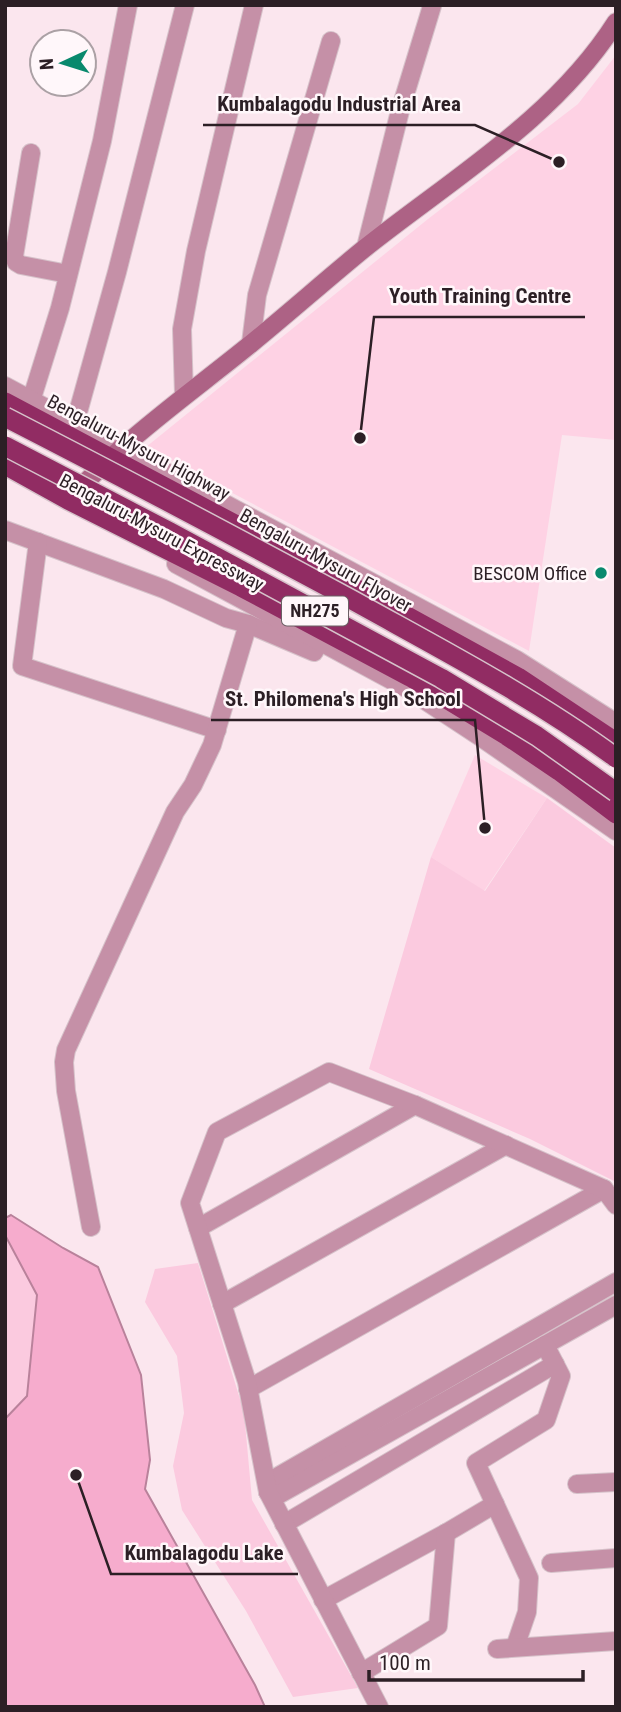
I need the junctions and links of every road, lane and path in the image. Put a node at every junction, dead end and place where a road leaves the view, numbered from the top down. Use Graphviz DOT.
graph roads {
  1 [pos="128,5"];
  2 [pos="185,5"];
  3 [pos="254,5"];
  4 [pos="432,6"];
  5 [pos="616,22"];
  6 [pos="331,41"];
  7 [pos="32,153"];
  8 [pos="366,247"];
  9 [pos="68,274"];
  10 [pos="251,343"];
  11 [pos="5,386"];
  12 [pos="184,395"];
  13 [pos="31,401"];
  14 [pos="5,402"];
  15 [pos="5,417"];
  16 [pos="75,422"];
  17 [pos="5,446"];
  18 [pos="117,453"];
  19 [pos="5,465"];
  20 [pos="5,474"];
  21 [pos="68,500"];
  22 [pos="5,530"];
  23 [pos="38,542"];
  24 [pos="248,624"];
  25 [pos="319,642"];
  26 [pos="616,723"];
  27 [pos="217,730"];
  28 [pos="616,742"];
  29 [pos="616,758"];
  30 [pos="616,792"];
  31 [pos="616,814"];
  32 [pos="616,831"];
  33 [pos="415,1105"];
  34 [pos="506,1146"];
  35 [pos="604,1189"];
  36 [pos="616,1205"];
  37 [pos="91,1227"];
  38 [pos="198,1228"];
  39 [pos="616,1282"];
  40 [pos="222,1304"];
  41 [pos="616,1305"];
  42 [pos="545,1345"];
  43 [pos="555,1364"];
  44 [pos="248,1389"];
  45 [pos="615,1480"];
  46 [pos="577,1484"];
  47 [pos="268,1492"];
  48 [pos="495,1504"];
  49 [pos="284,1524"];
  50 [pos="446,1534"];
  51 [pos="616,1558"];
  52 [pos="551,1563"];
  53 [pos="323,1600"];
  54 [pos="616,1641"];
  55 [pos="361,1673"];
  56 [pos="379,1707"];
  1 -- 9 [label="street"];
  2 -- 16 [label="street"];
  3 -- 12 [label="street"];
  4 -- 8 [label="street"];
  5 -- 8 [label="main road"];
  6 -- 10 [label="street"];
  7 -- 9 [label="street"];
  8 -- 10 [label="main road"];
  9 -- 13 [label="street"];
  10 -- 12 [label="main road"];
  11 -- 13 [label="street, NH275"];
  12 -- 18 [label="main road"];
  13 -- 16 [label="street, NH275"];
  14 -- 18 [label="highway, Bengaluru-Mysuru Highway / NH275"];
  15 -- 29 [label="highway, Bengaluru-Mysuru Flyover / NH275, bridge"];
  16 -- 18 [label="street, NH275"];
  17 -- 30 [label="highway, Bengaluru-Mysuru Expressway / NH275, bridge"];
  18 -- 21 [label="main road"];
  18 -- 26 [label="street, NH275"];
  18 -- 28 [label="highway, Bengaluru-Mysuru Highway / NH275"];
  19 -- 21 [label="highway, Bengaluru-Mysuru Expressway / NH275"];
  20 -- 25 [label="street, Bengaluru-Mysuru Expressway / NH275"];
  21 -- 31 [label="highway, Bengaluru-Mysuru Expressway / NH275"];
  22 -- 23 [label="street"];
  23 -- 24 [label="street"];
  23 -- 27 [label="street"];
  24 -- 25 [label="street"];
  24 -- 27 [label="street"];
  25 -- 32 [label="street, Bengaluru-Mysuru Expressway / NH275"];
  27 -- 37 [label="street"];
  33 -- 34 [label="street"];
  33 -- 38 [label="street"];
  33 -- 38 [label="street"];
  34 -- 35 [label="street"];
  34 -- 40 [label="street"];
  35 -- 36 [label="street"];
  35 -- 44 [label="street"];
  38 -- 40 [label="street"];
  39 -- 47 [label="street"];
  40 -- 44 [label="street"];
  41 -- 42 [label="street"];
  42 -- 43 [label="street"];
  42 -- 47 [label="street"];
  43 -- 48 [label="street"];
  43 -- 49 [label="street"];
  44 -- 47 [label="street"];
  45 -- 46 [label="street"];
  47 -- 49 [label="street"];
  48 -- 50 [label="street"];
  48 -- 54 [label="street"];
  49 -- 53 [label="street"];
  50 -- 53 [label="street"];
  50 -- 55 [label="street"];
  51 -- 52 [label="street"];
  53 -- 55 [label="street"];
  55 -- 56 [label="street"];
}
